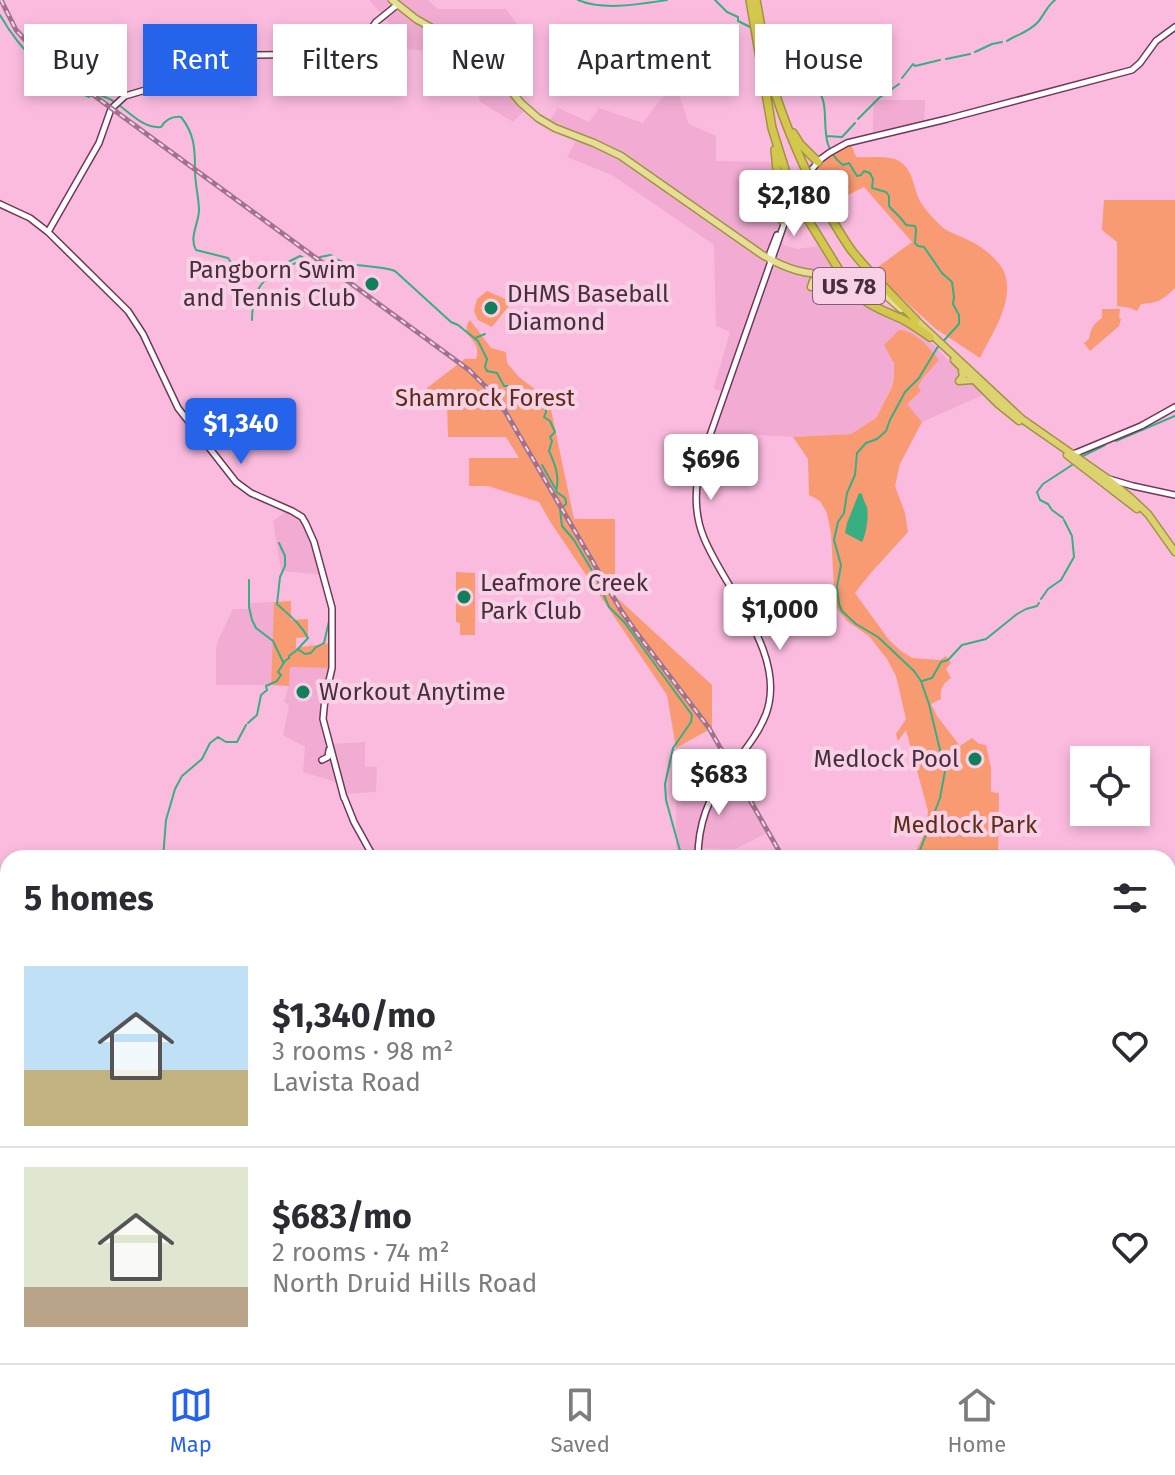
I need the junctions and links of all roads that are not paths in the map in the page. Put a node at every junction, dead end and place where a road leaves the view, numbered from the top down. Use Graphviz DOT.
graph roads {
  1 [pos="750,0"];
  2 [pos="756,0"];
  3 [pos="395,2"];
  4 [pos="1175,27"];
  5 [pos="778,101"];
  6 [pos="772,128"];
  7 [pos="811,153"];
  8 [pos="829,153"];
  9 [pos="818,162"];
  10 [pos="0,204"];
  11 [pos="785,207"];
  12 [pos="782,220"];
  13 [pos="48,232"];
  14 [pos="770,260"];
  15 [pos="800,272"];
  16 [pos="821,274"];
  17 [pos="872,286"];
  18 [pos="916,320"];
  19 [pos="935,340"];
  20 [pos="946,349"];
  21 [pos="1175,407"];
  22 [pos="1070,455"];
  23 [pos="1105,477"];
  24 [pos="1133,486"];
  25 [pos="1118,491"];
  26 [pos="1175,495"];
  27 [pos="1175,552"];
  28 [pos="330,746"];
  29 [pos="322,760"];
  30 [pos="342,766"];
  31 [pos="337,773"];
  32 [pos="370,850"];
  33 [pos="699,850"];
  1 -- 6 [label="highway, US 78"];
  2 -- 5 [label="highway, US 78"];
  3 -- 13 [label="main road"];
  3 -- 14 [label="main road"];
  4 -- 8 [label="main road"];
  5 -- 7 [label="highway"];
  5 -- 18 [label="highway, US 78, bridge"];
  6 -- 11 [label="highway"];
  6 -- 19 [label="highway, US 78, bridge"];
  7 -- 8 [label="highway"];
  7 -- 9 [label="highway"];
  8 -- 9 [label="main road"];
  9 -- 11 [label="main road"];
  10 -- 13 [label="main road"];
  11 -- 12 [label="highway"];
  11 -- 14 [label="main road"];
  12 -- 14 [label="main road"];
  13 -- 28 [label="main road"];
  14 -- 15 [label="main road"];
  14 -- 33 [label="main road, bridge"];
  15 -- 16 [label="main road"];
  15 -- 16 [label="main road"];
  16 -- 17 [label="main road, bridge"];
  17 -- 18 [label="main road"];
  17 -- 19 [label="main road"];
  18 -- 19 [label="highway"];
  19 -- 20 [label="highway"];
  20 -- 22 [label="highway"];
  20 -- 22 [label="highway"];
  21 -- 22 [label="main road"];
  22 -- 23 [label="highway"];
  22 -- 25 [label="highway"];
  23 -- 24 [label="main road"];
  23 -- 25 [label="highway"];
  24 -- 25 [label="main road"];
  24 -- 26 [label="main road"];
  25 -- 27 [label="highway"];
  28 -- 29 [label="main road"];
  28 -- 31 [label="main road"];
  30 -- 31 [label="main road"];
  31 -- 32 [label="main road"];
}
